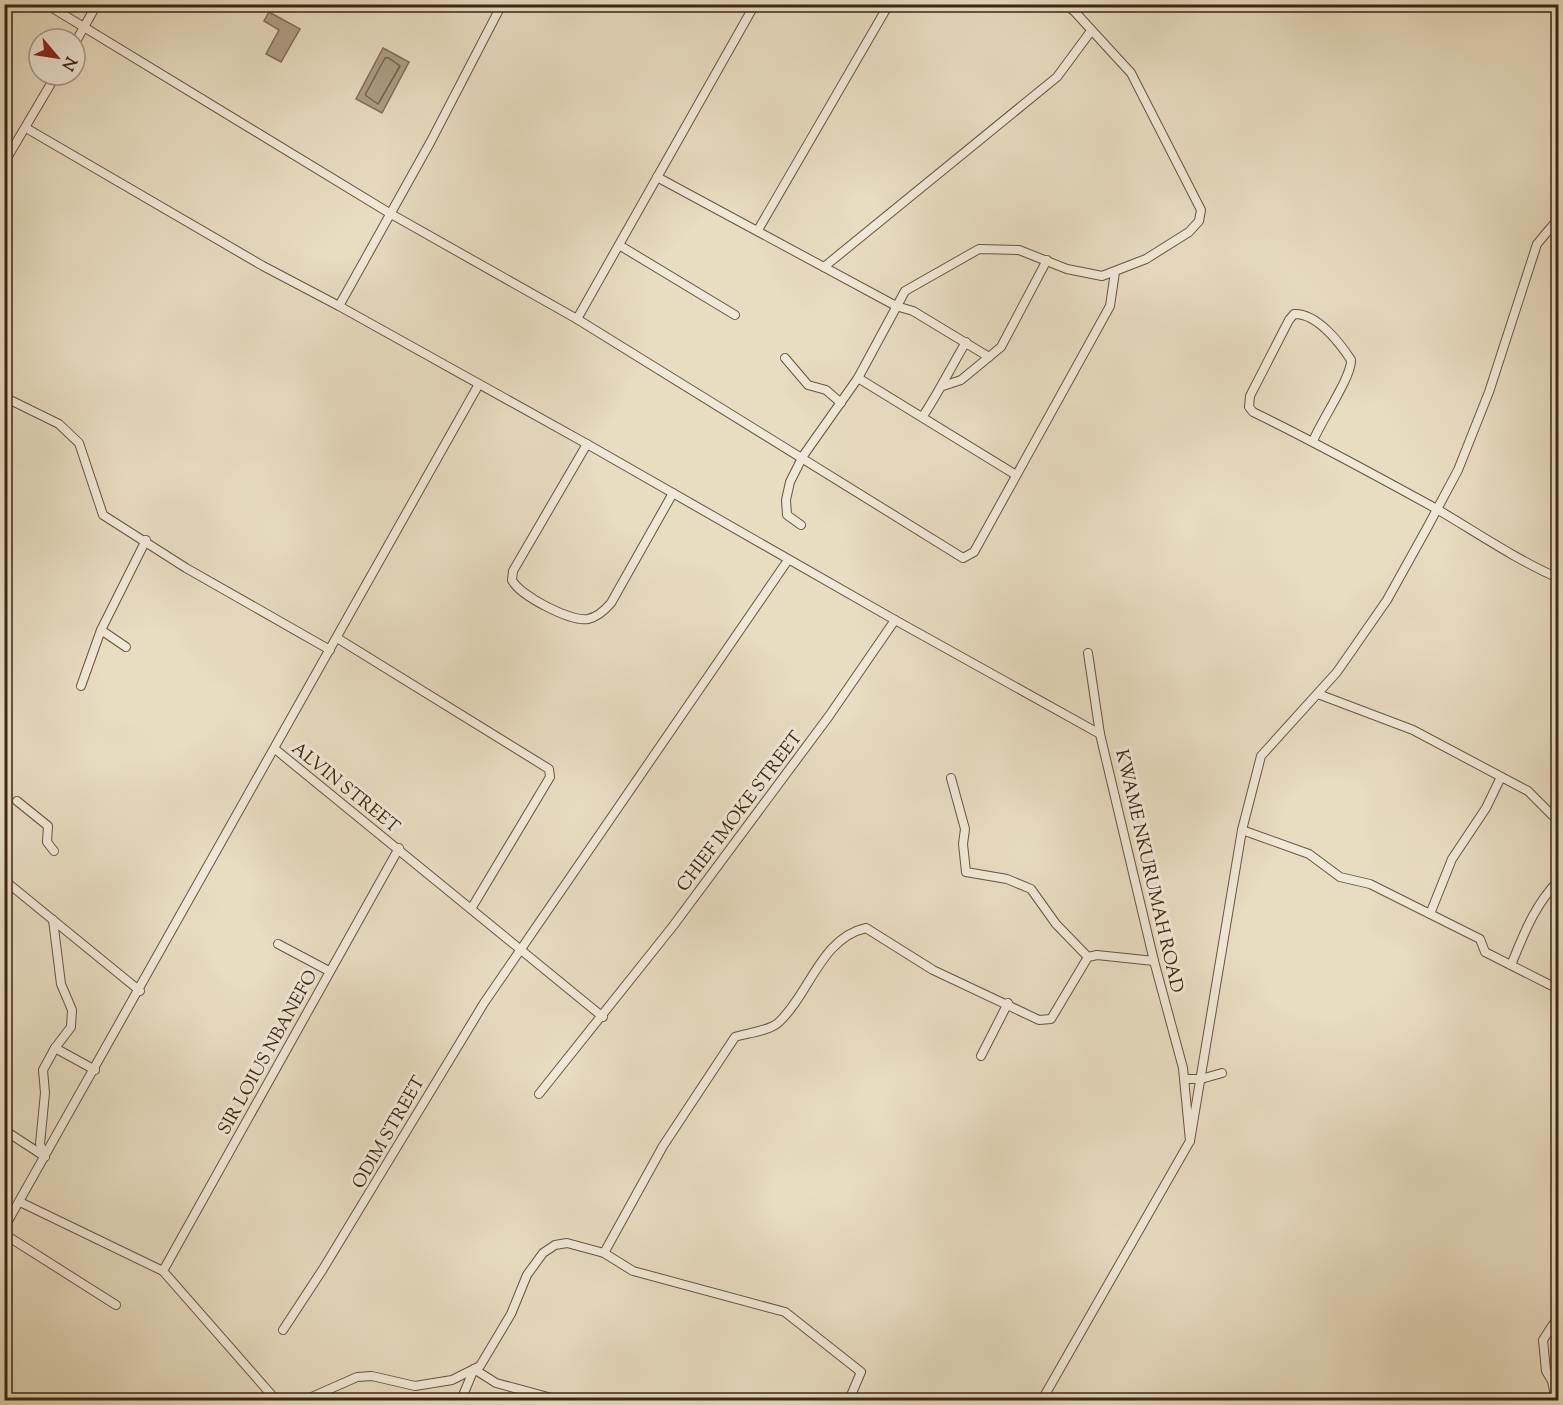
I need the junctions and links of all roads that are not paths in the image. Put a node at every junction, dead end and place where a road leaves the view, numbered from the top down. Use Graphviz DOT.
graph roads {
  1 [pos="46,4"];
  2 [pos="97,4"];
  3 [pos="502,4"];
  4 [pos="755,4"];
  5 [pos="889,4"];
  6 [pos="1065,4"];
  7 [pos="1077,8"];
  8 [pos="82,27"];
  9 [pos="85,27"];
  10 [pos="87,30"];
  11 [pos="1090,31"];
  12 [pos="49,87"];
  13 [pos="26,128"];
  14 [pos="4,163"];
  15 [pos="657,177"];
  16 [pos="391,214"];
  17 [pos="1558,219"];
  18 [pos="758,230"];
  19 [pos="619,245"];
  20 [pos="1047,260"];
  21 [pos="824,267"];
  22 [pos="1115,272"];
  23 [pos="339,306"];
  24 [pos="896,306"];
  25 [pos="735,315"];
  26 [pos="577,319"];
  27 [pos="966,342"];
  28 [pos="785,357"];
  29 [pos="989,357"];
  30 [pos="858,378"];
  31 [pos="479,384"];
  32 [pos="944,386"];
  33 [pos="4,397"];
  34 [pos="841,403"];
  35 [pos="923,416"];
  36 [pos="1313,441"];
  37 [pos="587,444"];
  38 [pos="802,456"];
  39 [pos="1016,475"];
  40 [pos="673,493"];
  41 [pos="1436,509"];
  42 [pos="801,525"];
  43 [pos="146,540"];
  44 [pos="788,560"];
  45 [pos="1558,578"];
  46 [pos="895,620"];
  47 [pos="101,630"];
  48 [pos="337,638"];
  49 [pos="126,647"];
  50 [pos="330,650"];
  51 [pos="1088,653"];
  52 [pos="81,686"];
  53 [pos="1318,694"];
  54 [pos="1100,734"];
  55 [pos="275,749"];
  56 [pos="1501,777"];
  57 [pos="951,778"];
  58 [pos="17,801"];
  59 [pos="1558,821"];
  60 [pos="1242,830"];
  61 [pos="399,848"];
  62 [pos="54,851"];
  63 [pos="4,880"];
  64 [pos="1558,881"];
  65 [pos="471,909"];
  66 [pos="1430,914"];
  67 [pos="53,920"];
  68 [pos="278,944"];
  69 [pos="520,950"];
  70 [pos="1088,957"];
  71 [pos="1154,961"];
  72 [pos="1511,965"];
  73 [pos="329,971"];
  74 [pos="1558,989"];
  75 [pos="140,991"];
  76 [pos="1008,1003"];
  77 [pos="603,1017"];
  78 [pos="55,1048"];
  79 [pos="981,1056"];
  80 [pos="95,1070"];
  81 [pos="1222,1073"];
  82 [pos="1184,1079"];
  83 [pos="1201,1079"];
  84 [pos="539,1094"];
  85 [pos="4,1130"];
  86 [pos="1190,1140"];
  87 [pos="45,1157"];
  88 [pos="20,1202"];
  89 [pos="4,1228"];
  90 [pos="4,1234"];
  91 [pos="603,1252"];
  92 [pos="163,1271"];
  93 [pos="116,1305"];
  94 [pos="1558,1317"];
  95 [pos="283,1329"];
  96 [pos="474,1369"];
  97 [pos="276,1401"];
  98 [pos="305,1401"];
  99 [pos="461,1401"];
  100 [pos="559,1401"];
  101 [pos="849,1401"];
  102 [pos="1042,1401"];
  103 [pos="1556,1401"];
  1 -- 8 [label="street"];
  2 -- 9 [label="street"];
  3 -- 16 [label="street"];
  4 -- 15 [label="street"];
  5 -- 18 [label="street"];
  6 -- 7 [label="street"];
  7 -- 11 [label="street"];
  10 -- 16 [label="street"];
  11 -- 21 [label="street"];
  11 -- 22 [label="street"];
  12 -- 13 [label="street"];
  13 -- 14 [label="street"];
  13 -- 23 [label="street, KWAME NKURUMAH ROAD"];
  15 -- 18 [label="street"];
  15 -- 19 [label="street"];
  16 -- 23 [label="street"];
  16 -- 26 [label="street"];
  17 -- 41 [label="street"];
  18 -- 21 [label="street"];
  19 -- 25 [label="street"];
  19 -- 26 [label="street"];
  20 -- 22 [label="street"];
  20 -- 24 [label="street"];
  20 -- 29 [label="street"];
  21 -- 24 [label="street"];
  22 -- 39 [label="street"];
  23 -- 31 [label="street, KWAME NKURUMAH ROAD"];
  24 -- 27 [label="street"];
  24 -- 30 [label="street"];
  26 -- 38 [label="street"];
  27 -- 29 [label="street"];
  27 -- 32 [label="street"];
  28 -- 34 [label="street"];
  29 -- 32 [label="street"];
  30 -- 34 [label="street"];
  30 -- 35 [label="street"];
  31 -- 37 [label="street, KWAME NKURUMAH ROAD"];
  31 -- 48 [label="street"];
  32 -- 35 [label="street"];
  33 -- 43 [label="street"];
  34 -- 38 [label="street"];
  35 -- 39 [label="street"];
  36 -- 36 [label="street"];
  36 -- 41 [label="street"];
  37 -- 40 [label="street, KWAME NKURUMAH ROAD"];
  37 -- 40 [label="street"];
  38 -- 39 [label="street"];
  38 -- 42 [label="street"];
  40 -- 44 [label="street, KWAME NKURUMAH ROAD"];
  41 -- 45 [label="street"];
  41 -- 53 [label="street"];
  43 -- 47 [label="street"];
  43 -- 50 [label="street"];
  44 -- 46 [label="street, KWAME NKURUMAH ROAD"];
  44 -- 69 [label="street, ODIM STREET"];
  46 -- 54 [label="street, KWAME NKURUMAH ROAD"];
  46 -- 77 [label="street, CHIEF IMOKE STREET"];
  47 -- 49 [label="street"];
  47 -- 52 [label="street"];
  48 -- 50 [label="street"];
  48 -- 65 [label="street"];
  50 -- 55 [label="street"];
  51 -- 54 [label="street"];
  53 -- 56 [label="street"];
  53 -- 60 [label="street"];
  54 -- 71 [label="street, KWAME NKURUMAH ROAD"];
  55 -- 61 [label="street, ALVIN STREET"];
  55 -- 75 [label="street"];
  56 -- 59 [label="street"];
  56 -- 66 [label="street"];
  57 -- 70 [label="street"];
  58 -- 62 [label="street"];
  60 -- 66 [label="street"];
  60 -- 83 [label="street"];
  61 -- 65 [label="street, ALVIN STREET"];
  61 -- 73 [label="street, SIR LOIUS NBANEFO"];
  63 -- 67 [label="street"];
  64 -- 72 [label="street"];
  65 -- 69 [label="street, ALVIN STREET"];
  66 -- 72 [label="street"];
  67 -- 75 [label="street"];
  67 -- 78 [label="street"];
  68 -- 73 [label="street"];
  69 -- 77 [label="street, ALVIN STREET"];
  69 -- 95 [label="street, ODIM STREET"];
  70 -- 71 [label="street"];
  70 -- 76 [label="street"];
  71 -- 82 [label="street, KWAME NKURUMAH ROAD"];
  72 -- 74 [label="street"];
  73 -- 92 [label="street, SIR LOIUS NBANEFO"];
  75 -- 80 [label="street"];
  76 -- 79 [label="street"];
  76 -- 91 [label="street"];
  77 -- 84 [label="street, CHIEF IMOKE STREET"];
  78 -- 80 [label="street"];
  78 -- 87 [label="street"];
  80 -- 87 [label="street"];
  81 -- 83 [label="street"];
  82 -- 83 [label="street"];
  82 -- 86 [label="street, KWAME NKURUMAH ROAD"];
  83 -- 86 [label="street"];
  85 -- 87 [label="street"];
  86 -- 102 [label="street"];
  87 -- 88 [label="street"];
  88 -- 89 [label="street"];
  88 -- 92 [label="street"];
  90 -- 93 [label="street"];
  91 -- 96 [label="street"];
  91 -- 101 [label="street"];
  92 -- 97 [label="street"];
  94 -- 103 [label="street"];
  96 -- 98 [label="street"];
  96 -- 99 [label="street"];
  96 -- 100 [label="street"];
}
